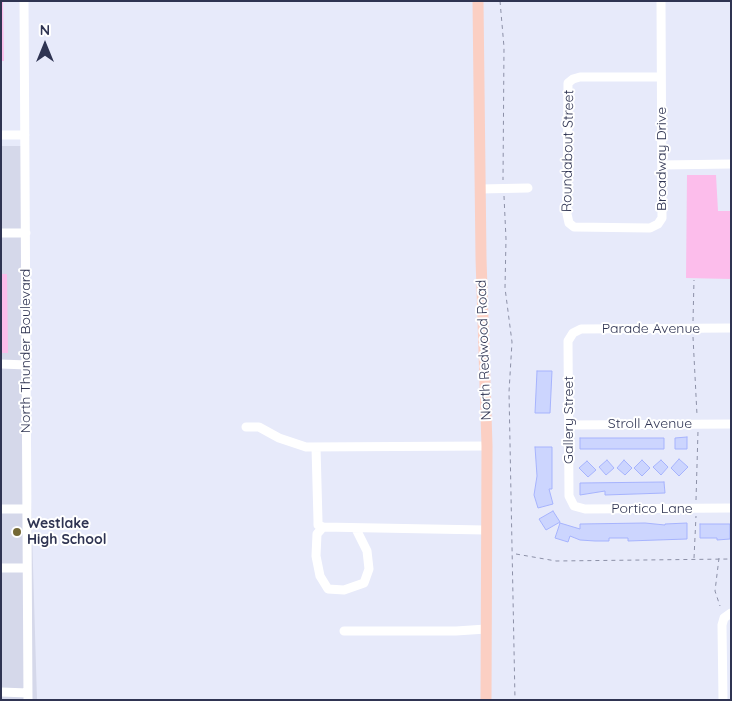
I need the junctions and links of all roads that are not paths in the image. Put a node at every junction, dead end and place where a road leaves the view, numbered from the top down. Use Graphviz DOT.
graph roads {
  1 [pos="24,1"];
  2 [pos="478,1"];
  3 [pos="661,1"];
  4 [pos="661,77"];
  5 [pos="1,135"];
  6 [pos="25,135"];
  7 [pos="731,164"];
  8 [pos="662,165"];
  9 [pos="528,188"];
  10 [pos="480,189"];
  11 [pos="569,223"];
  12 [pos="1,233"];
  13 [pos="26,233"];
  14 [pos="731,328"];
  15 [pos="572,333"];
  16 [pos="1,364"];
  17 [pos="27,365"];
  18 [pos="731,424"];
  19 [pos="569,425"];
  20 [pos="246,427"];
  21 [pos="486,446"];
  22 [pos="316,447"];
  23 [pos="574,506"];
  24 [pos="731,508"];
  25 [pos="1,509"];
  26 [pos="26,509"];
  27 [pos="323,527"];
  28 [pos="356,529"];
  29 [pos="485,530"];
  30 [pos="1,568"];
  31 [pos="26,568"];
  32 [pos="728,614"];
  33 [pos="486,629"];
  34 [pos="344,631"];
  35 [pos="1,692"];
  36 [pos="28,696"];
  37 [pos="486,700"];
  38 [pos="723,700"];
  1 -- 6 [label="street, North Thunder Boulevard"];
  2 -- 10 [label="main road, North Redwood Road"];
  3 -- 4 [label="street, Broadway Drive"];
  4 -- 8 [label="street, Broadway Drive"];
  4 -- 11 [label="street, Roundabout Street"];
  5 -- 6 [label="street"];
  6 -- 13 [label="street, North Thunder Boulevard"];
  7 -- 8 [label="street"];
  8 -- 11 [label="street, Broadway Drive"];
  9 -- 10 [label="street"];
  10 -- 21 [label="main road, North Redwood Road"];
  12 -- 13 [label="street"];
  13 -- 17 [label="street, North Thunder Boulevard"];
  14 -- 15 [label="street, Parade Avenue"];
  15 -- 19 [label="street, Gallery Street"];
  16 -- 17 [label="street"];
  17 -- 26 [label="street, North Thunder Boulevard"];
  18 -- 19 [label="street, Stroll Avenue"];
  19 -- 23 [label="street, Gallery Street"];
  20 -- 22 [label="street"];
  21 -- 22 [label="street"];
  21 -- 29 [label="main road, North Redwood Road"];
  22 -- 27 [label="street"];
  23 -- 24 [label="street, Portico Lane"];
  25 -- 26 [label="street"];
  26 -- 31 [label="street, North Thunder Boulevard"];
  27 -- 28 [label="street"];
  27 -- 28 [label="street"];
  28 -- 29 [label="street"];
  29 -- 33 [label="main road, North Redwood Road"];
  30 -- 31 [label="street"];
  31 -- 36 [label="street, North Thunder Boulevard"];
  32 -- 38 [label="street"];
  33 -- 34 [label="street"];
  33 -- 37 [label="main road, North Redwood Road"];
  35 -- 36 [label="street"];
}
